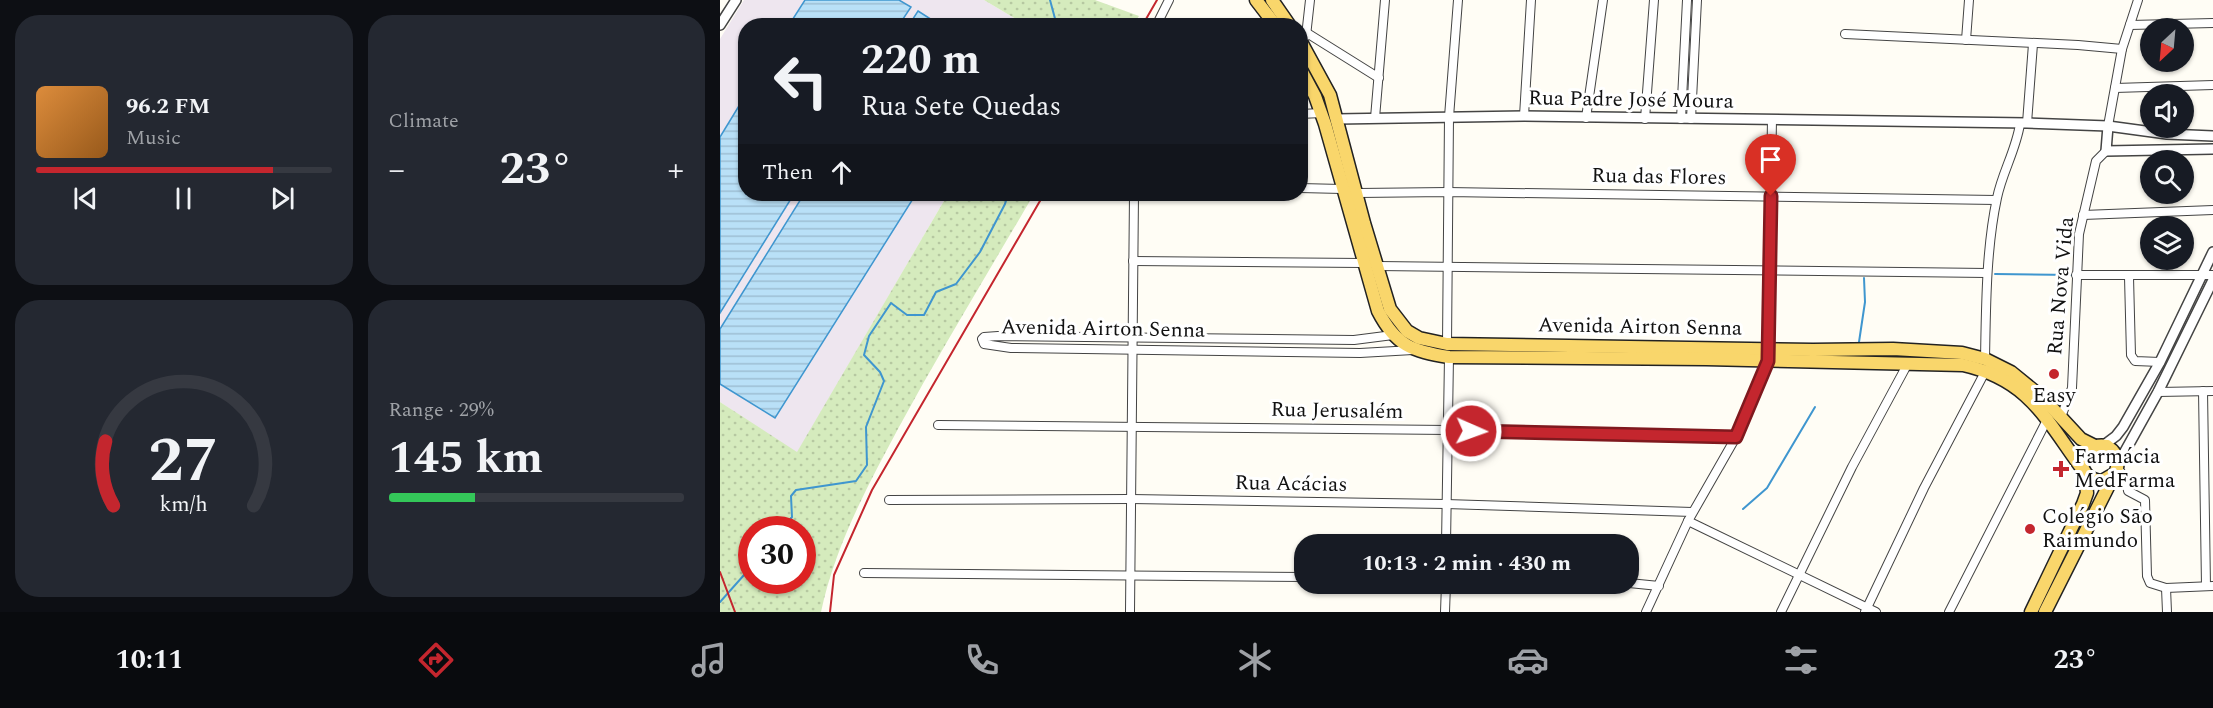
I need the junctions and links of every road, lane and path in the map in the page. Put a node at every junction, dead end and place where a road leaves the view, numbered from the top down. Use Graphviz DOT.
graph roads {
  1 [pos="736,0"];
  2 [pos="1169,0"];
  3 [pos="1256,0"];
  4 [pos="1272,0"];
  5 [pos="1310,0"];
  6 [pos="1385,0"];
  7 [pos="1458,0"];
  8 [pos="1531,0"];
  9 [pos="1603,0"];
  10 [pos="1653,0"];
  11 [pos="1687,0"];
  12 [pos="1697,0"];
  13 [pos="1969,0"];
  14 [pos="2138,0"];
  15 [pos="1160,18"];
  16 [pos="1270,18"];
  17 [pos="1284,18"];
  18 [pos="1307,18"];
  19 [pos="2213,23"];
  20 [pos="720,25"];
  21 [pos="2130,25"];
  22 [pos="1845,34"];
  23 [pos="1966,40"];
  24 [pos="1308,41"];
  25 [pos="2033,44"];
  26 [pos="1308,48"];
  27 [pos="2122,49"];
  28 [pos="1684,55"];
  29 [pos="1695,56"];
  30 [pos="1379,78"];
  31 [pos="1308,84"];
  32 [pos="2213,85"];
  33 [pos="2115,88"];
  34 [pos="1322,113"];
  35 [pos="1308,114"];
  36 [pos="1524,116"];
  37 [pos="1449,117"];
  38 [pos="1376,118"];
  39 [pos="1586,118"];
  40 [pos="1337,119"];
  41 [pos="1645,119"];
  42 [pos="1686,119"];
  43 [pos="1772,120"];
  44 [pos="2023,123"];
  45 [pos="2108,126"];
  46 [pos="2213,136"];
  47 [pos="2213,149"];
  48 [pos="2106,151"];
  49 [pos="1308,188"];
  50 [pos="1342,189"];
  51 [pos="1448,192"];
  52 [pos="1358,193"];
  53 [pos="1771,196"];
  54 [pos="1996,200"];
  55 [pos="1134,201"];
  56 [pos="2213,210"];
  57 [pos="2084,215"];
  58 [pos="1359,225"];
  59 [pos="2213,252"];
  60 [pos="1133,261"];
  61 [pos="1363,262"];
  62 [pos="1378,266"];
  63 [pos="1447,267"];
  64 [pos="1770,270"];
  65 [pos="1988,273"];
  66 [pos="2076,275"];
  67 [pos="2202,275"];
  68 [pos="2129,277"];
  69 [pos="2213,278"];
  70 [pos="1393,335"];
  71 [pos="1132,338"];
  72 [pos="1256,340"];
  73 [pos="1132,349"];
  74 [pos="1255,350"];
  75 [pos="1414,350"];
  76 [pos="1448,350"];
  77 [pos="1768,355"];
  78 [pos="2160,362"];
  79 [pos="1907,364"];
  80 [pos="1985,364"];
  81 [pos="2203,391"];
  82 [pos="2213,391"];
  83 [pos="2158,392"];
  84 [pos="2054,417"];
  85 [pos="938,425"];
  86 [pos="1131,427"];
  87 [pos="1449,430"];
  88 [pos="1736,437"];
  89 [pos="2099,446"];
  90 [pos="2117,469"];
  91 [pos="2084,472"];
  92 [pos="1131,499"];
  93 [pos="889,500"];
  94 [pos="1446,504"];
  95 [pos="1692,512"];
  96 [pos="1688,521"];
  97 [pos="1446,534"];
  98 [pos="864,573"];
  99 [pos="1800,574"];
  100 [pos="1130,575"];
  101 [pos="1294,577"];
  102 [pos="1639,584"];
  103 [pos="1659,586"];
  104 [pos="2209,586"];
  105 [pos="2166,588"];
  106 [pos="1446,594"];
  107 [pos="1867,610"];
  108 [pos="1130,612"];
  109 [pos="1445,612"];
  110 [pos="1646,612"];
  111 [pos="1781,612"];
  112 [pos="1876,612"];
  113 [pos="1949,612"];
  114 [pos="2031,612"];
  115 [pos="2045,612"];
  116 [pos="2167,612"];
  1 -- 20 [label="street"];
  2 -- 15 [label="street"];
  3 -- 16 [label="main road"];
  4 -- 17 [label="main road"];
  5 -- 18 [label="street"];
  6 -- 30 [label="street"];
  7 -- 37 [label="street"];
  8 -- 36 [label="street"];
  9 -- 39 [label="street"];
  10 -- 41 [label="street"];
  11 -- 28 [label="street"];
  12 -- 29 [label="street"];
  13 -- 23 [label="street"];
  14 -- 21 [label="street"];
  19 -- 21 [label="street"];
  21 -- 27 [label="street"];
  22 -- 23 [label="street"];
  23 -- 25 [label="street"];
  24 -- 30 [label="street"];
  25 -- 27 [label="street"];
  25 -- 44 [label="street"];
  26 -- 40 [label="main road"];
  27 -- 33 [label="street"];
  28 -- 29 [label="street"];
  28 -- 42 [label="street"];
  29 -- 42 [label="street"];
  30 -- 38 [label="street"];
  31 -- 34 [label="main road"];
  32 -- 33 [label="street"];
  33 -- 45 [label="street"];
  34 -- 35 [label="street"];
  34 -- 50 [label="main road"];
  36 -- 37 [label="street, Rua Padre José Moura"];
  36 -- 39 [label="street, Rua Padre José Moura"];
  37 -- 38 [label="street, Rua Padre José Moura"];
  37 -- 51 [label="street"];
  38 -- 40 [label="street, Rua Padre José Moura"];
  39 -- 41 [label="street, Rua Padre José Moura"];
  40 -- 52 [label="main road"];
  41 -- 42 [label="street, Rua Padre José Moura"];
  42 -- 43 [label="street, Rua Padre José Moura"];
  43 -- 44 [label="street, Rua Padre José Moura"];
  43 -- 53 [label="street"];
  44 -- 45 [label="street, Rua Padre José Moura"];
  44 -- 54 [label="street"];
  45 -- 46 [label="street, Rua Padre José Moura"];
  45 -- 48 [label="street, Rua Nova Vida"];
  47 -- 48 [label="street"];
  48 -- 57 [label="street, Rua Nova Vida"];
  49 -- 50 [label="street"];
  50 -- 58 [label="main road"];
  51 -- 52 [label="street, Rua das Flores"];
  51 -- 53 [label="street, Rua das Flores"];
  51 -- 63 [label="street"];
  52 -- 58 [label="main road"];
  53 -- 54 [label="street, Rua das Flores"];
  53 -- 64 [label="street"];
  54 -- 65 [label="street"];
  55 -- 60 [label="street"];
  56 -- 57 [label="street"];
  57 -- 66 [label="street, Rua Nova Vida"];
  58 -- 61 [label="main road"];
  58 -- 62 [label="main road"];
  59 -- 67 [label="street"];
  60 -- 61 [label="street"];
  60 -- 71 [label="street"];
  61 -- 70 [label="main road"];
  62 -- 63 [label="street"];
  62 -- 76 [label="main road, Avenida Airton Senna"];
  63 -- 64 [label="street"];
  63 -- 76 [label="street"];
  64 -- 65 [label="street"];
  64 -- 77 [label="street"];
  65 -- 80 [label="street"];
  66 -- 68 [label="street"];
  66 -- 84 [label="street, Rua Nova Vida"];
  67 -- 68 [label="street"];
  67 -- 69 [label="street"];
  67 -- 78 [label="street"];
  68 -- 78 [label="street"];
  69 -- 83 [label="street"];
  70 -- 72 [label="street, Avenida Airton Senna"];
  70 -- 75 [label="main road, Avenida Airton Senna"];
  71 -- 72 [label="street, Avenida Airton Senna"];
  71 -- 73 [label="street"];
  71 -- 73 [label="street, Avenida Airton Senna"];
  72 -- 74 [label="street"];
  73 -- 74 [label="street, Avenida Airton Senna"];
  73 -- 86 [label="street"];
  74 -- 75 [label="street, Avenida Airton Senna"];
  75 -- 76 [label="main road, Avenida Airton Senna"];
  76 -- 77 [label="main road, Avenida Airton Senna"];
  76 -- 87 [label="street"];
  77 -- 79 [label="main road, Avenida Airton Senna"];
  77 -- 80 [label="main road, Avenida Airton Senna"];
  77 -- 88 [label="street"];
  78 -- 89 [label="street"];
  79 -- 80 [label="main road, Avenida Airton Senna"];
  79 -- 99 [label="street"];
  80 -- 84 [label="main road, Avenida Airton Senna"];
  80 -- 107 [label="street"];
  81 -- 82 [label="street"];
  81 -- 83 [label="street"];
  81 -- 104 [label="street"];
  83 -- 90 [label="street"];
  84 -- 89 [label="main road, Avenida Airton Senna"];
  84 -- 91 [label="main road, Avenida Airton Senna"];
  84 -- 113 [label="street, Rua Nova Vida"];
  85 -- 86 [label="street, Rua Jerusalém"];
  86 -- 87 [label="street, Rua Jerusalém"];
  86 -- 92 [label="street"];
  87 -- 88 [label="street, Rua Jerusalém"];
  87 -- 94 [label="street"];
  88 -- 95 [label="street"];
  89 -- 90 [label="main road"];
  89 -- 91 [label="main road"];
  90 -- 91 [label="main road"];
  90 -- 105 [label="street"];
  90 -- 115 [label="main road"];
  91 -- 114 [label="main road"];
  92 -- 93 [label="street, Rua Acácias"];
  92 -- 94 [label="street, Rua Acácias"];
  92 -- 100 [label="street"];
  94 -- 95 [label="street, Rua Acácias"];
  94 -- 97 [label="street"];
  95 -- 96 [label="street"];
  96 -- 99 [label="street"];
  96 -- 103 [label="street"];
  98 -- 100 [label="street"];
  99 -- 107 [label="street"];
  99 -- 111 [label="street"];
  100 -- 101 [label="street"];
  100 -- 108 [label="street"];
  102 -- 103 [label="street"];
  103 -- 110 [label="street"];
  104 -- 105 [label="street"];
  105 -- 116 [label="street"];
  106 -- 109 [label="street"];
  107 -- 112 [label="street"];
}
